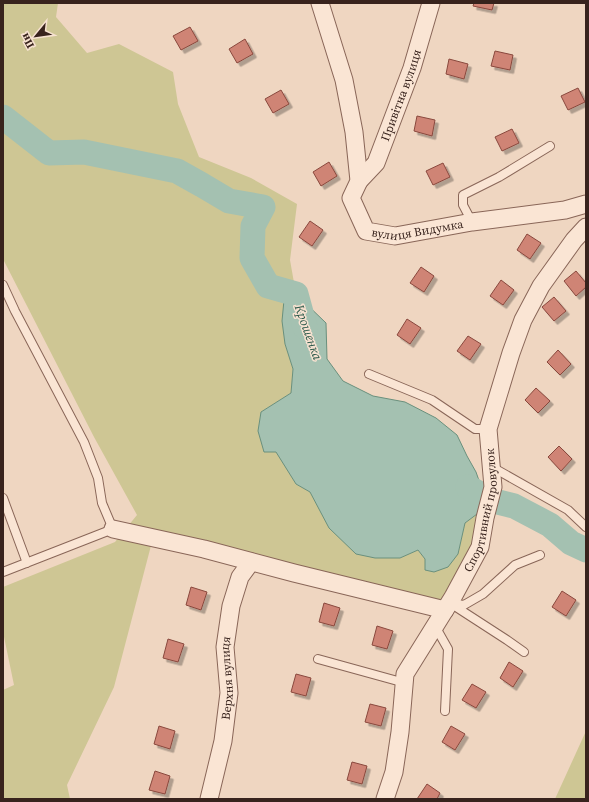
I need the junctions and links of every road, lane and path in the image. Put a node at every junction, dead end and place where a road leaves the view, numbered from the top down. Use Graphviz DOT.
graph roads {
  1 [pos="320,3"];
  2 [pos="431,3"];
  3 [pos="550,146"];
  4 [pos="359,182"];
  5 [pos="586,204"];
  6 [pos="472,222"];
  7 [pos="586,227"];
  8 [pos="3,285"];
  9 [pos="369,374"];
  10 [pos="488,429"];
  11 [pos="491,467"];
  12 [pos="3,498"];
  13 [pos="586,527"];
  14 [pos="113,529"];
  15 [pos="540,555"];
  16 [pos="251,562"];
  17 [pos="27,563"];
  18 [pos="3,572"];
  19 [pos="447,606"];
  20 [pos="435,626"];
  21 [pos="524,652"];
  22 [pos="318,659"];
  23 [pos="405,683"];
  24 [pos="445,711"];
  25 [pos="209,799"];
  26 [pos="385,799"];
  1 -- 4 [label="street, вулиця Видумка"];
  2 -- 4 [label="street, Привітна вулиця"];
  3 -- 6 [label="lane"];
  4 -- 6 [label="street, вулиця Видумка"];
  5 -- 6 [label="street, вулиця Видумка"];
  7 -- 10 [label="street, Спортивний провулок"];
  8 -- 14 [label="lane"];
  9 -- 10 [label="lane"];
  10 -- 11 [label="street, Спортивний провулок"];
  11 -- 13 [label="lane"];
  11 -- 19 [label="street, Спортивний провулок"];
  12 -- 17 [label="lane"];
  14 -- 16 [label="street"];
  14 -- 17 [label="lane"];
  15 -- 19 [label="lane"];
  16 -- 19 [label="street"];
  16 -- 25 [label="street, Верхня вулиця"];
  17 -- 18 [label="lane"];
  19 -- 20 [label="street, Спортивний провулок"];
  19 -- 21 [label="lane"];
  20 -- 23 [label="street, Спортивний провулок"];
  20 -- 24 [label="lane"];
  22 -- 23 [label="lane"];
  23 -- 26 [label="street, Спортивний провулок"];
}
